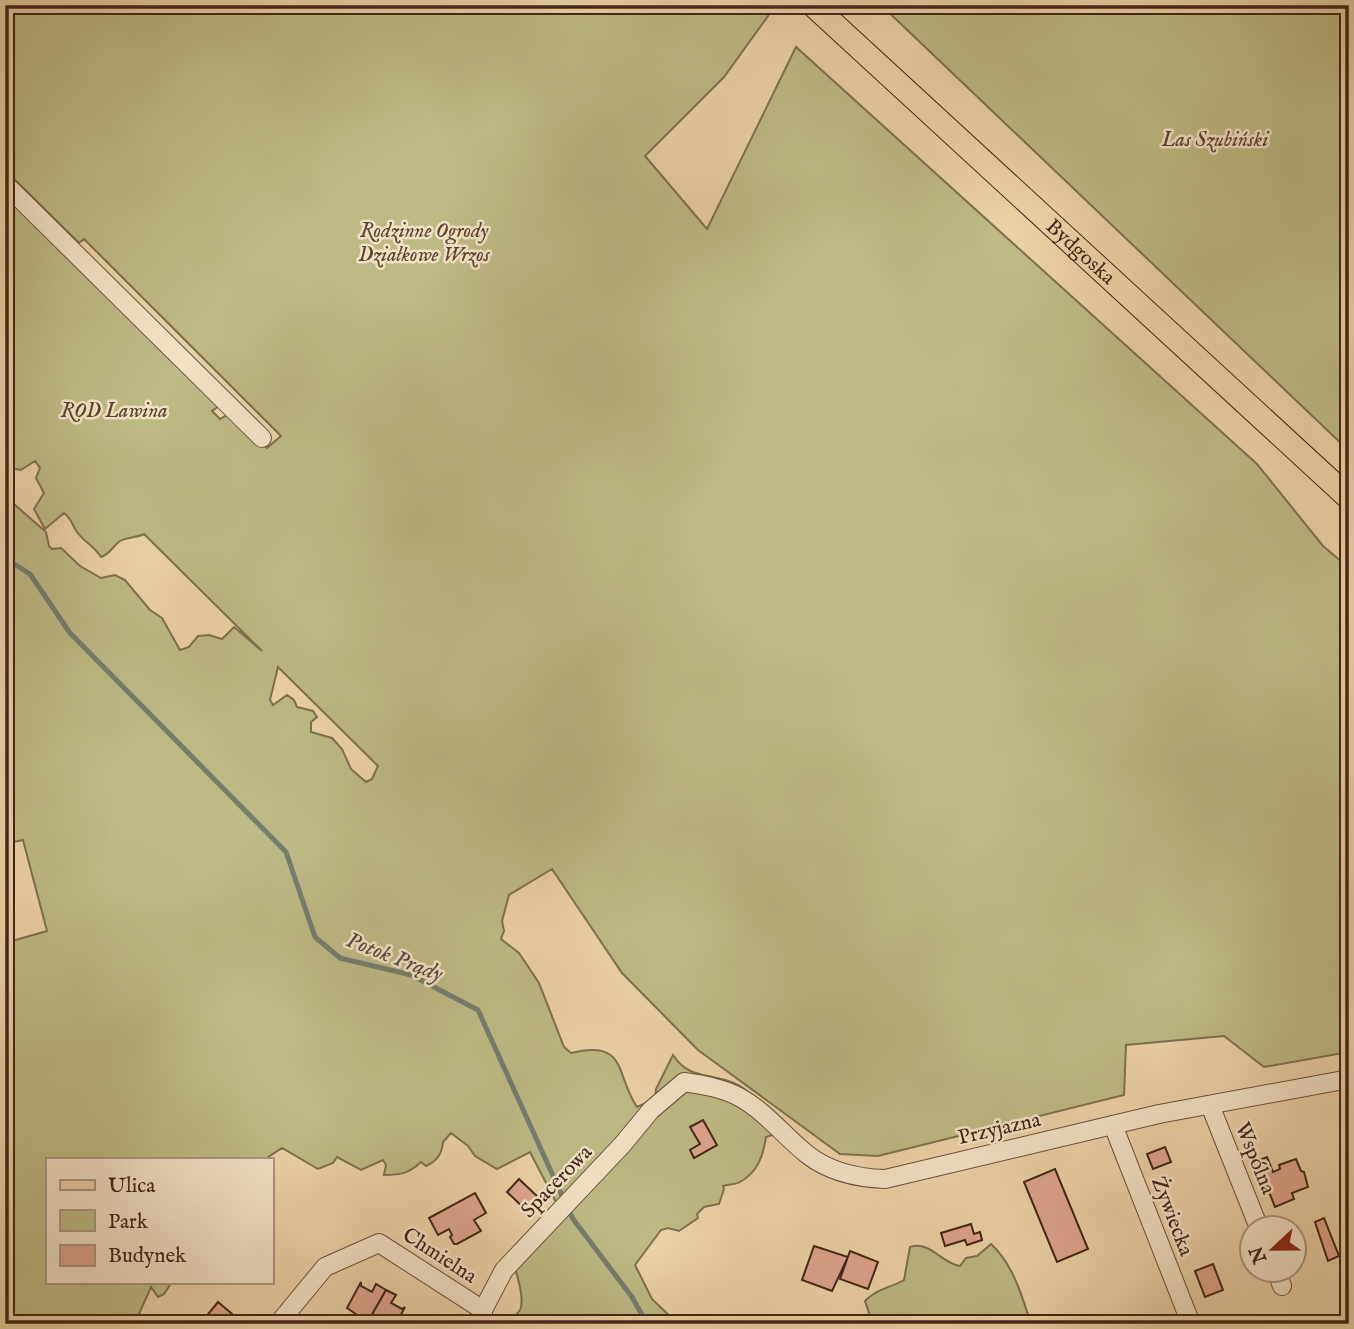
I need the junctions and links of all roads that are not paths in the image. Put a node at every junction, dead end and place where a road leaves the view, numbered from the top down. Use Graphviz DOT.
graph roads {
  1 [pos="813,5"];
  2 [pos="5,184"];
  3 [pos="262,438"];
  4 [pos="1349,498"];
  5 [pos="1349,1079"];
  6 [pos="684,1082"];
  7 [pos="1210,1105"];
  8 [pos="1113,1125"];
  9 [pos="1254,1214"];
  10 [pos="483,1317"];
  11 [pos="278,1324"];
  12 [pos="1191,1324"];
  1 -- 4 [label="main road, Bydgoska"];
  2 -- 3 [label="street"];
  5 -- 7 [label="street, Przyjazna"];
  6 -- 8 [label="street, Przyjazna"];
  6 -- 10 [label="street, Spacerowa"];
  7 -- 8 [label="street, Przyjazna"];
  7 -- 9 [label="street, Wspólna"];
  8 -- 12 [label="street, Żywiecka"];
  10 -- 11 [label="street, Chmielna"];
}
